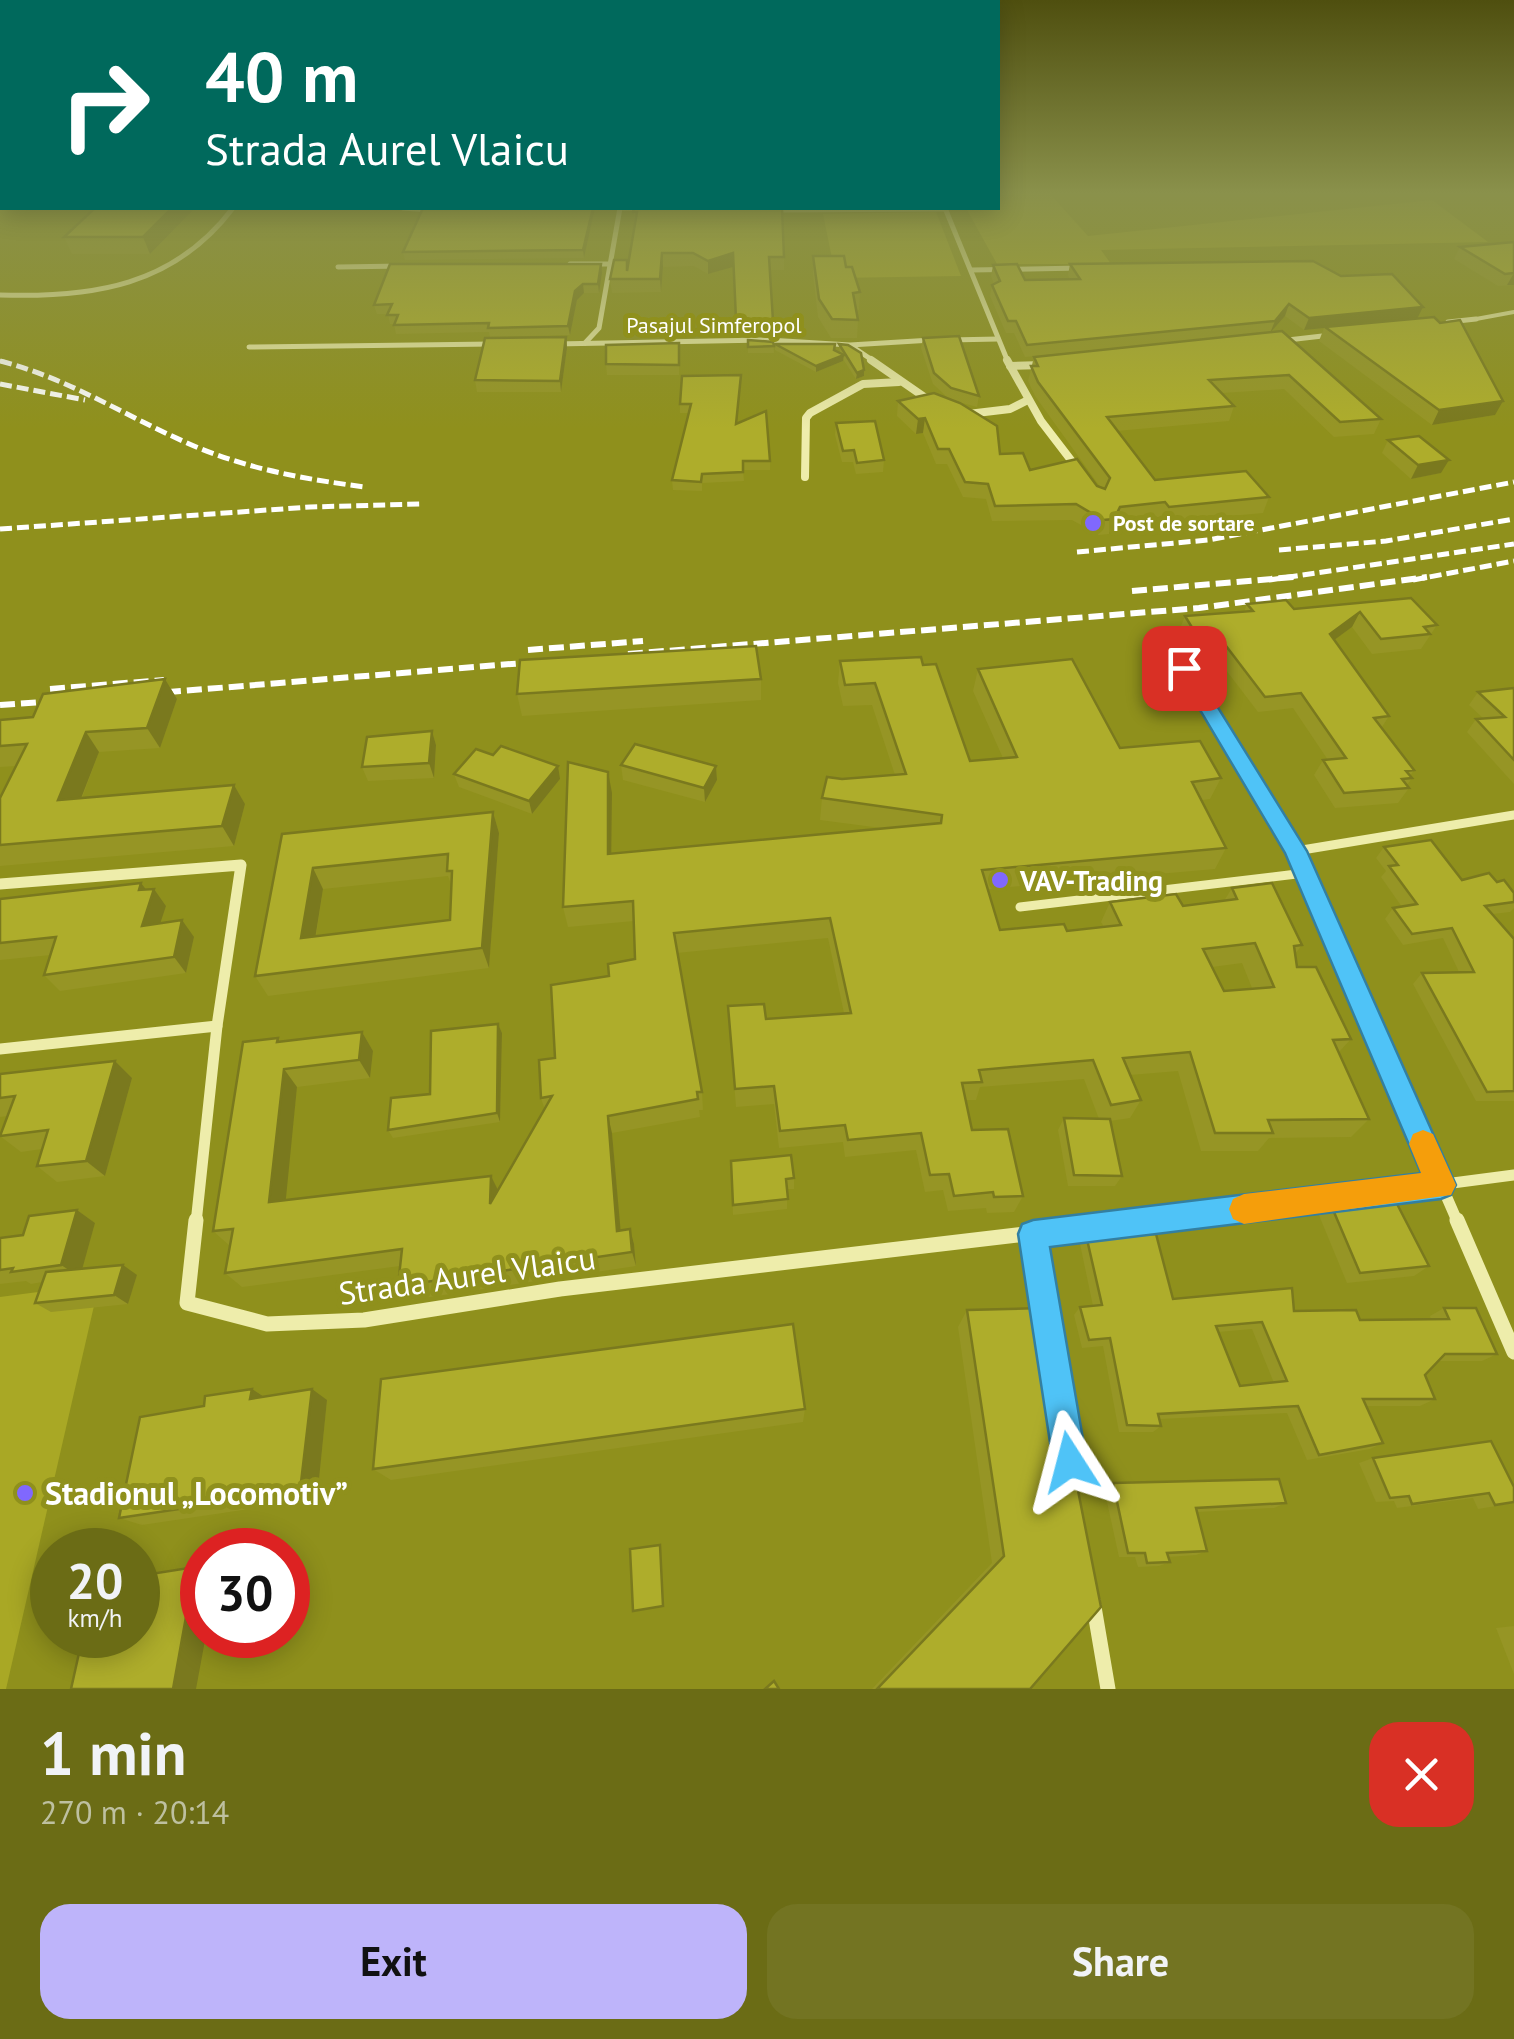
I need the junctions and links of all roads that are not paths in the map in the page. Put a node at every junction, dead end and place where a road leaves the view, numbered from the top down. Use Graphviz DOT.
graph roads {
  1 [pos="151,272"];
  2 [pos="608,272"];
  3 [pos="972,272"];
  4 [pos="0,295"];
  5 [pos="1514,312"];
  6 [pos="1476,319"];
  7 [pos="1442,323"];
  8 [pos="1335,335"];
  9 [pos="998,339"];
  10 [pos="1276,341"];
  11 [pos="498,344"];
  12 [pos="550,344"];
  13 [pos="585,344"];
  14 [pos="850,345"];
  15 [pos="250,347"];
  16 [pos="1057,364"];
  17 [pos="1010,366"];
  18 [pos="900,382"];
  19 [pos="1028,400"];
  20 [pos="938,406"];
  21 [pos="956,413"];
  22 [pos="1080,472"];
  23 [pos="804,477"];
  24 [pos="1166,639"];
  25 [pos="1514,816"];
  26 [pos="1296,851"];
  27 [pos="1305,873"];
  28 [pos="0,884"];
  29 [pos="1020,907"];
  30 [pos="217,1026"];
  31 [pos="0,1048"];
  32 [pos="1514,1175"];
  33 [pos="1441,1185"];
  34 [pos="1033,1234"];
  35 [pos="1514,1352"];
  36 [pos="1064,1424"];
  37 [pos="1089,1576"];
  38 [pos="1108,1689"];
  1 -- 4 [label="street"];
  2 -- 13 [label="street"];
  3 -- 9 [label="street"];
  5 -- 6 [label="lane"];
  6 -- 7 [label="street"];
  8 -- 10 [label="street"];
  9 -- 14 [label="street, Pasajul Simferopol"];
  9 -- 17 [label="street"];
  11 -- 15 [label="street"];
  12 -- 13 [label="street, Pasajul Simferopol"];
  13 -- 14 [label="street, Pasajul Simferopol"];
  14 -- 18 [label="street"];
  16 -- 17 [label="street"];
  17 -- 19 [label="street"];
  18 -- 20 [label="street"];
  18 -- 23 [label="street"];
  19 -- 21 [label="street"];
  19 -- 22 [label="street"];
  24 -- 26 [label="street"];
  25 -- 26 [label="street"];
  26 -- 27 [label="street"];
  27 -- 29 [label="lane"];
  27 -- 33 [label="street"];
  28 -- 30 [label="street"];
  30 -- 31 [label="street"];
  30 -- 34 [label="street, Strada Aurel Vlaicu"];
  32 -- 33 [label="street, Strada Aurel Vlaicu"];
  33 -- 34 [label="street, Strada Aurel Vlaicu"];
  33 -- 35 [label="street"];
  34 -- 36 [label="street"];
  37 -- 38 [label="street"];
}
